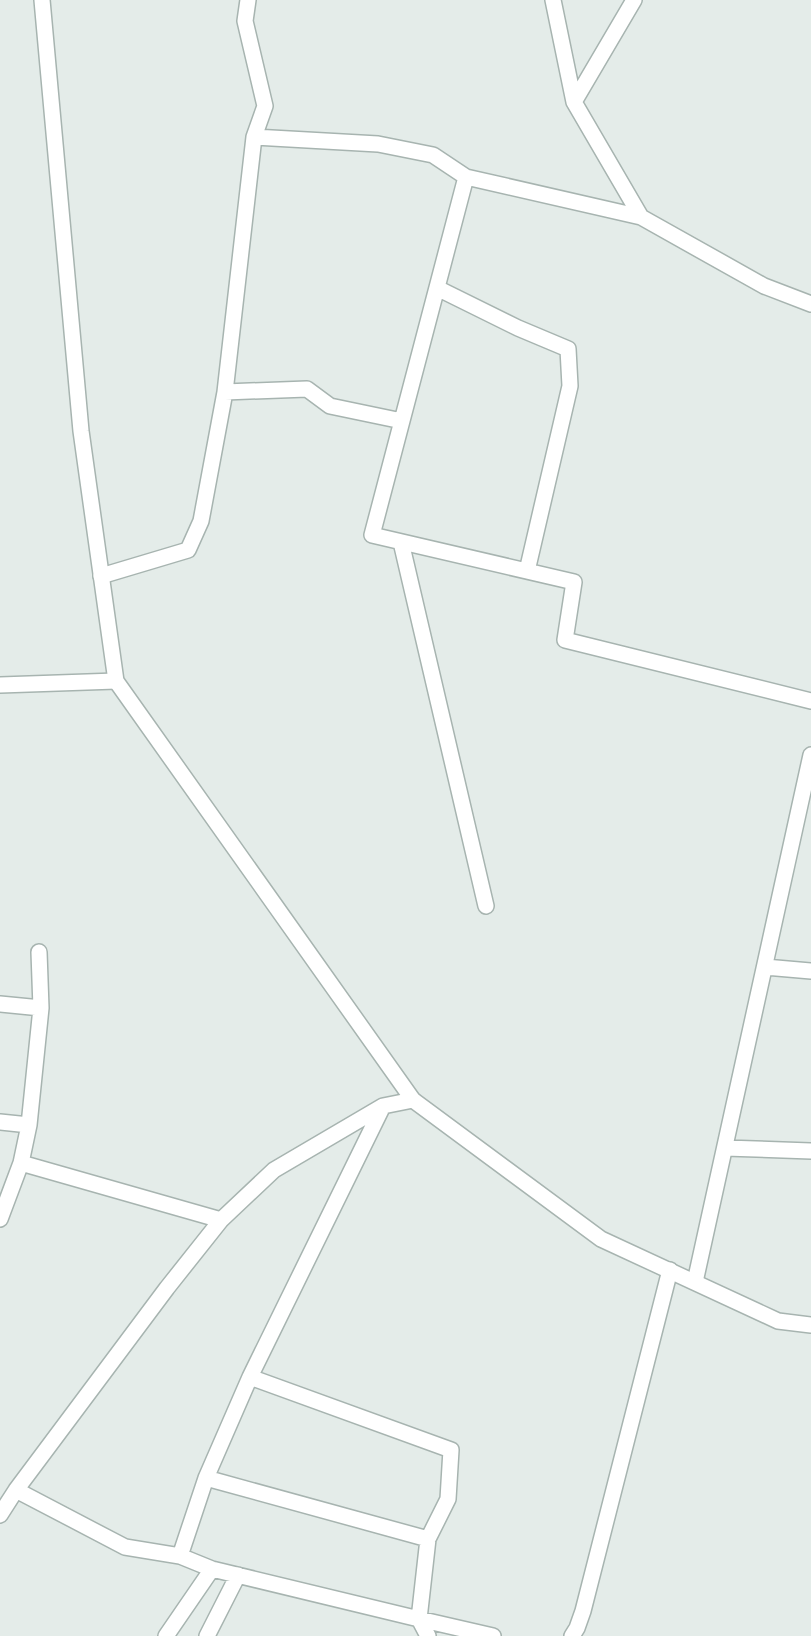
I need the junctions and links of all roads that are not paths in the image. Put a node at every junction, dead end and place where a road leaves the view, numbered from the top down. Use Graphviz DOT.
graph roads {
  1 [pos="42,0"];
  2 [pos="248,0"];
  3 [pos="553,0"];
  4 [pos="634,0"];
  5 [pos="574,102"];
  6 [pos="254,137"];
  7 [pos="466,176"];
  8 [pos="641,218"];
  9 [pos="437,288"];
  10 [pos="811,304"];
  11 [pos="225,392"];
  12 [pos="402,420"];
  13 [pos="401,542"];
  14 [pos="526,571"];
  15 [pos="101,576"];
  16 [pos="116,681"];
  17 [pos="0,685"];
  18 [pos="811,701"];
  19 [pos="811,755"];
  20 [pos="486,906"];
  21 [pos="39,952"];
  22 [pos="765,967"];
  23 [pos="811,971"];
  24 [pos="0,1004"];
  25 [pos="41,1008"];
  26 [pos="413,1100"];
  27 [pos="383,1106"];
  28 [pos="0,1122"];
  29 [pos="29,1125"];
  30 [pos="725,1148"];
  31 [pos="811,1151"];
  32 [pos="21,1163"];
  33 [pos="0,1219"];
  34 [pos="221,1220"];
  35 [pos="670,1270"];
  36 [pos="696,1282"];
  37 [pos="811,1325"];
  38 [pos="250,1377"];
  39 [pos="206,1478"];
  40 [pos="16,1490"];
  41 [pos="0,1515"];
  42 [pos="428,1539"];
  43 [pos="180,1556"];
  44 [pos="212,1569"];
  45 [pos="238,1575"];
  46 [pos="419,1619"];
  47 [pos="166,1636"];
  48 [pos="207,1636"];
  49 [pos="428,1636"];
  50 [pos="494,1636"];
  51 [pos="572,1636"];
  1 -- 15 [label="street"];
  2 -- 6 [label="street"];
  3 -- 5 [label="street"];
  4 -- 5 [label="street"];
  5 -- 8 [label="street"];
  6 -- 7 [label="street"];
  6 -- 11 [label="street"];
  7 -- 8 [label="street"];
  7 -- 9 [label="street"];
  8 -- 10 [label="street"];
  9 -- 12 [label="street"];
  9 -- 14 [label="street"];
  11 -- 12 [label="street"];
  11 -- 15 [label="street"];
  12 -- 13 [label="street"];
  13 -- 14 [label="street"];
  13 -- 20 [label="street"];
  14 -- 18 [label="street"];
  15 -- 16 [label="street"];
  16 -- 17 [label="street"];
  16 -- 26 [label="street"];
  19 -- 22 [label="street"];
  21 -- 25 [label="street"];
  22 -- 23 [label="street"];
  22 -- 30 [label="street"];
  24 -- 25 [label="street"];
  25 -- 29 [label="street"];
  26 -- 27 [label="street"];
  26 -- 35 [label="street"];
  27 -- 34 [label="street"];
  27 -- 38 [label="street"];
  28 -- 29 [label="street"];
  29 -- 32 [label="street"];
  30 -- 31 [label="street"];
  30 -- 36 [label="street"];
  32 -- 33 [label="street"];
  32 -- 34 [label="street"];
  34 -- 40 [label="street"];
  35 -- 36 [label="street"];
  35 -- 51 [label="street"];
  36 -- 37 [label="street"];
  38 -- 39 [label="street"];
  38 -- 42 [label="street"];
  39 -- 42 [label="street"];
  39 -- 43 [label="street"];
  40 -- 41 [label="street"];
  40 -- 43 [label="street"];
  42 -- 46 [label="street"];
  43 -- 44 [label="street"];
  44 -- 45 [label="street"];
  44 -- 47 [label="street"];
  45 -- 46 [label="street"];
  45 -- 48 [label="street"];
  46 -- 49 [label="street"];
  46 -- 50 [label="street"];
}
